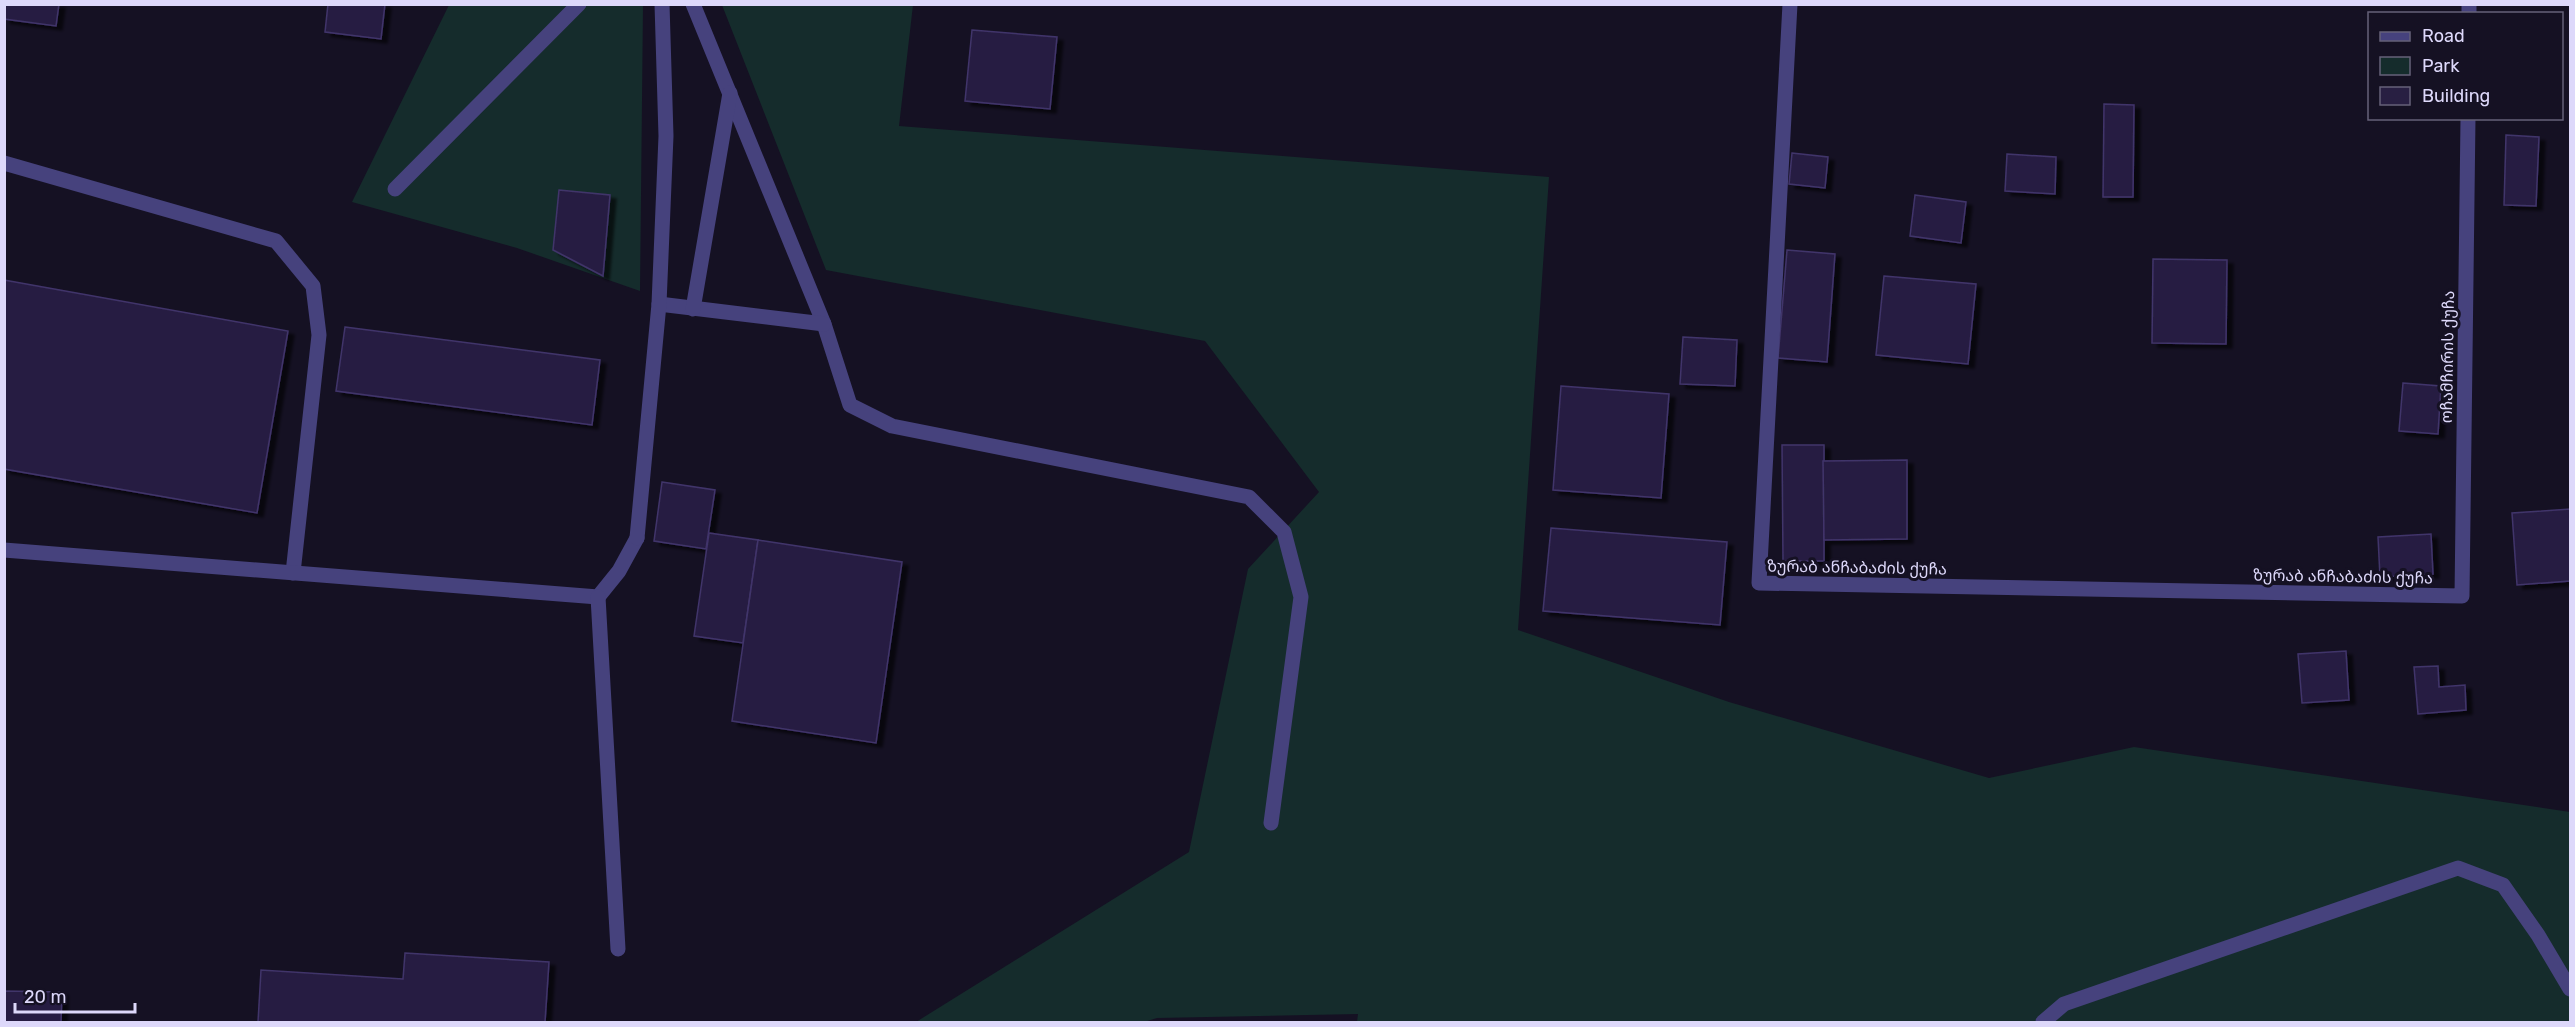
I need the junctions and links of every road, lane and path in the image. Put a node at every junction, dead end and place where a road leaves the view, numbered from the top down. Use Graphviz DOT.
graph roads {
  1 [pos="579,4"];
  2 [pos="662,4"];
  3 [pos="693,4"];
  4 [pos="1790,4"];
  5 [pos="730,93"];
  6 [pos="2468,120"];
  7 [pos="4,163"];
  8 [pos="395,189"];
  9 [pos="659,304"];
  10 [pos="693,309"];
  11 [pos="824,324"];
  12 [pos="4,550"];
  13 [pos="293,573"];
  14 [pos="2462,596"];
  15 [pos="598,597"];
  16 [pos="1271,823"];
  17 [pos="618,949"];
  18 [pos="2571,989"];
  19 [pos="2043,1023"];
  1 -- 8 [label="street"];
  2 -- 9 [label="street"];
  3 -- 5 [label="street"];
  4 -- 14 [label="street, ზურაბ ანჩაბაძის ქუჩა"];
  5 -- 10 [label="street"];
  5 -- 11 [label="street"];
  6 -- 14 [label="street, ოჩამჩირის ქუჩა"];
  7 -- 13 [label="street"];
  9 -- 10 [label="street"];
  9 -- 15 [label="street"];
  10 -- 11 [label="street"];
  11 -- 16 [label="street"];
  12 -- 13 [label="street"];
  13 -- 15 [label="street"];
  15 -- 17 [label="street"];
  18 -- 19 [label="street"];
}
